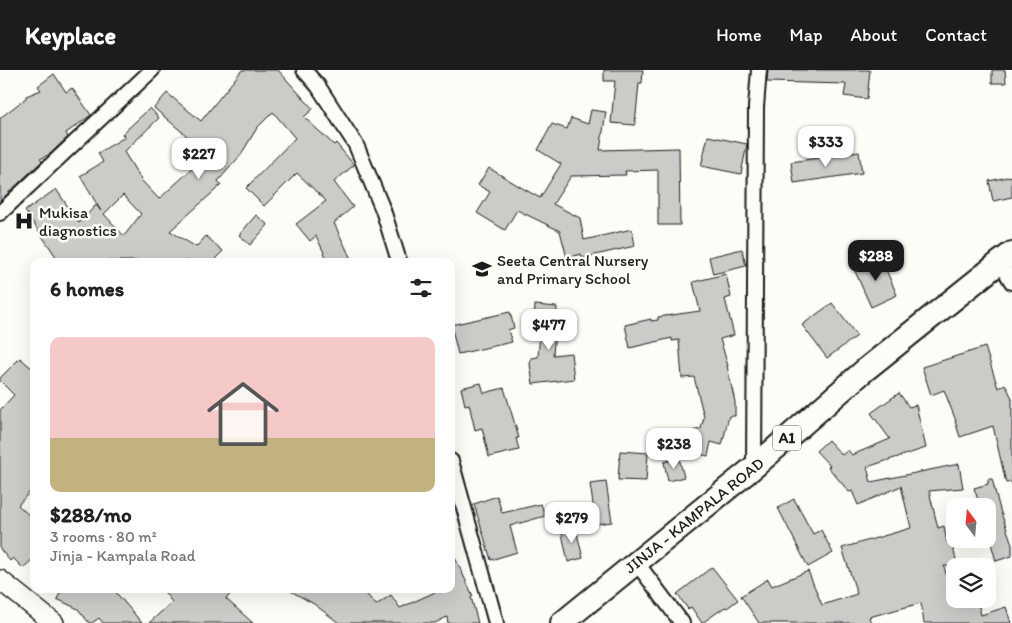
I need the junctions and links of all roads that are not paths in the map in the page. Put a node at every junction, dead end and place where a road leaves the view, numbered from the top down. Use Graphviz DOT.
graph roads {
  1 [pos="152,70"];
  2 [pos="304,70"];
  3 [pos="759,70"];
  4 [pos="0,213"];
  5 [pos="398,258"];
  6 [pos="1006,258"];
  7 [pos="1012,282"];
  8 [pos="754,467"];
  9 [pos="455,475"];
  10 [pos="636,562"];
  11 [pos="0,580"];
  12 [pos="54,623"];
  13 [pos="496,623"];
  14 [pos="562,623"];
  15 [pos="682,623"];
  1 -- 4 [label="street"];
  2 -- 5 [label="street"];
  3 -- 8 [label="street"];
  6 -- 7 [label="street"];
  6 -- 8 [label="highway, JINJA - KAMPALA ROAD / A1"];
  8 -- 10 [label="highway, JINJA - KAMPALA ROAD / A1"];
  9 -- 13 [label="street"];
  10 -- 14 [label="highway, JINJA - KAMPALA ROAD / A1"];
  10 -- 15 [label="street"];
  11 -- 12 [label="main road"];
}
